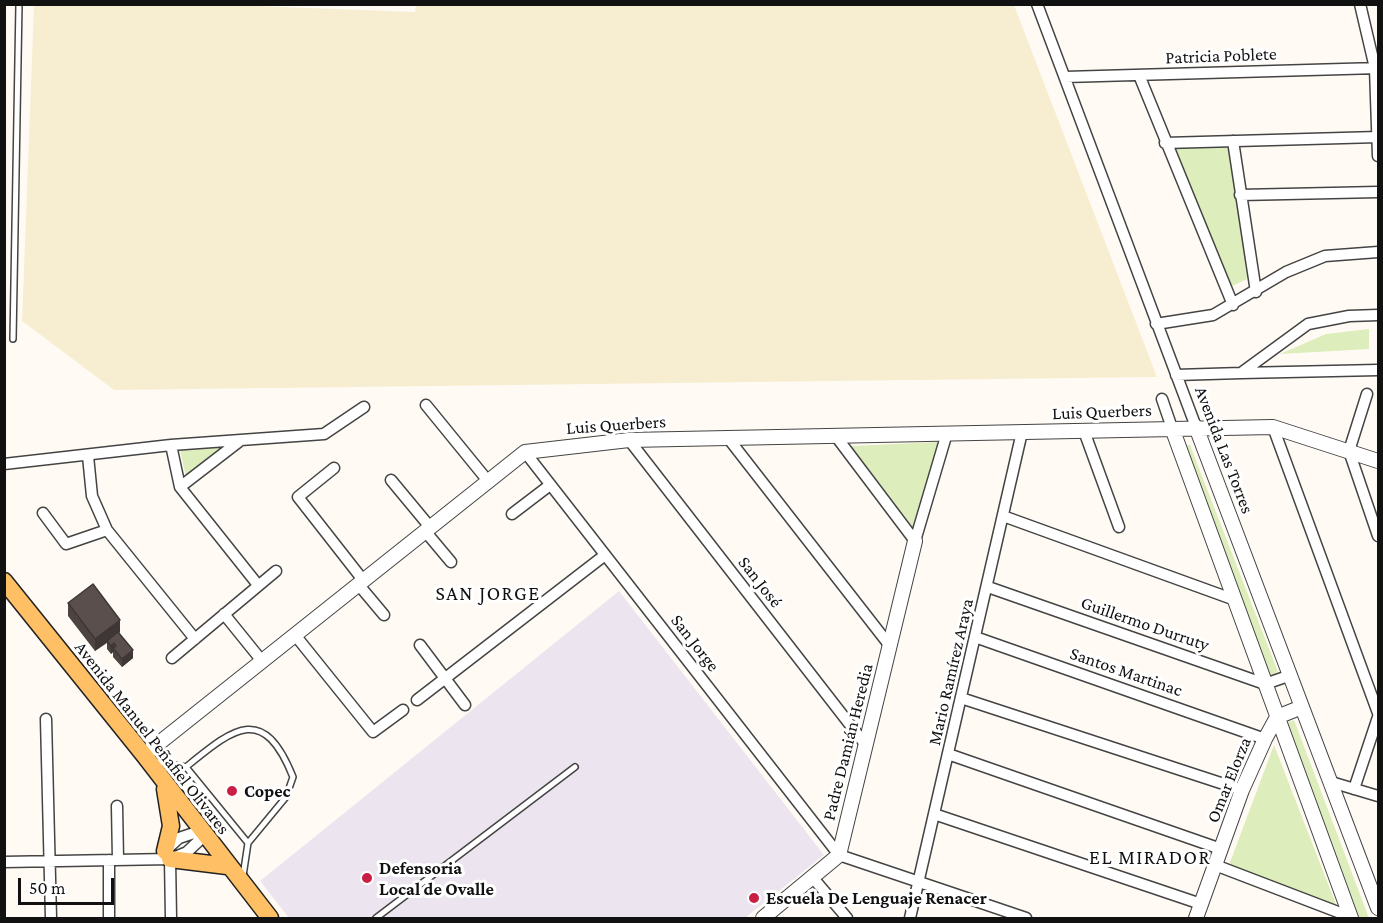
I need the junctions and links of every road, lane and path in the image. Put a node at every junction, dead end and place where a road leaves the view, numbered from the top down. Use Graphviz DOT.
graph roads {
  1 [pos="19,4"];
  2 [pos="1037,4"];
  3 [pos="1360,4"];
  4 [pos="1377,68"];
  5 [pos="1139,75"];
  6 [pos="1065,76"];
  7 [pos="1378,138"];
  8 [pos="1233,141"];
  9 [pos="1165,143"];
  10 [pos="1378,156"];
  11 [pos="1378,192"];
  12 [pos="1240,195"];
  13 [pos="1378,252"];
  14 [pos="1256,292"];
  15 [pos="1233,305"];
  16 [pos="1378,315"];
  17 [pos="1156,324"];
  18 [pos="13,339"];
  19 [pos="1378,370"];
  20 [pos="1241,374"];
  21 [pos="1176,375"];
  22 [pos="1367,394"];
  23 [pos="1162,399"];
  24 [pos="426,405"];
  25 [pos="364,407"];
  26 [pos="1273,426"];
  27 [pos="1196,427"];
  28 [pos="1172,428"];
  29 [pos="1084,431"];
  30 [pos="1022,432"];
  31 [pos="947,433"];
  32 [pos="835,435"];
  33 [pos="728,438"];
  34 [pos="241,440"];
  35 [pos="628,440"];
  36 [pos="171,445"];
  37 [pos="1349,451"];
  38 [pos="525,452"];
  39 [pos="88,456"];
  40 [pos="1378,461"];
  41 [pos="4,464"];
  42 [pos="334,468"];
  43 [pos="391,480"];
  44 [pos="488,481"];
  45 [pos="550,485"];
  46 [pos="180,487"];
  47 [pos="43,513"];
  48 [pos="512,514"];
  49 [pos="1003,516"];
  50 [pos="1119,527"];
  51 [pos="427,529"];
  52 [pos="107,530"];
  53 [pos="1378,536"];
  54 [pos="915,541"];
  55 [pos="605,555"];
  56 [pos="451,562"];
  57 [pos="276,570"];
  58 [pos="4,581"];
  59 [pos="361,582"];
  60 [pos="258,585"];
  61 [pos="988,587"];
  62 [pos="1234,600"];
  63 [pos="224,614"];
  64 [pos="384,615"];
  65 [pos="294,634"];
  66 [pos="975,637"];
  67 [pos="195,639"];
  68 [pos="420,645"];
  69 [pos="890,646"];
  70 [pos="172,658"];
  71 [pos="262,661"];
  72 [pos="1290,675"];
  73 [pos="446,678"];
  74 [pos="1265,684"];
  75 [pos="961,698"];
  76 [pos="417,700"];
  77 [pos="465,705"];
  78 [pos="1302,707"];
  79 [pos="403,710"];
  80 [pos="1378,715"];
  81 [pos="1277,717"];
  82 [pos="46,719"];
  83 [pos="1265,739"];
  84 [pos="866,744"];
  85 [pos="948,754"];
  86 [pos="146,757"];
  87 [pos="186,767"];
  88 [pos="575,767"];
  89 [pos="162,779"];
  90 [pos="1331,782"];
  91 [pos="1354,789"];
  92 [pos="1242,790"];
  93 [pos="1378,796"];
  94 [pos="117,806"];
  95 [pos="934,814"];
  96 [pos="202,833"];
  97 [pos="248,843"];
  98 [pos="1221,849"];
  99 [pos="839,855"];
  100 [pos="164,857"];
  101 [pos="113,860"];
  102 [pos="4,862"];
  103 [pos="51,862"];
  104 [pos="1215,865"];
  105 [pos="228,866"];
  106 [pos="813,878"];
  107 [pos="919,881"];
  108 [pos="242,883"];
  109 [pos="1378,908"];
  110 [pos="1199,914"];
  111 [pos="51,918"];
  112 [pos="109,918"];
  113 [pos="171,918"];
  114 [pos="270,918"];
  115 [pos="376,918"];
  116 [pos="763,918"];
  117 [pos="847,918"];
  118 [pos="910,918"];
  119 [pos="1026,918"];
  120 [pos="1351,918"];
  1 -- 18 [label="lane"];
  2 -- 6 [label="street, Avenida Las Torres"];
  3 -- 4 [label="street"];
  4 -- 5 [label="street, Patricia Poblete"];
  4 -- 7 [label="street"];
  5 -- 6 [label="street, Patricia Poblete"];
  5 -- 9 [label="street"];
  6 -- 17 [label="street, Avenida Las Torres"];
  7 -- 8 [label="street"];
  7 -- 10 [label="street"];
  8 -- 9 [label="street"];
  8 -- 12 [label="street"];
  9 -- 15 [label="street"];
  11 -- 12 [label="street"];
  12 -- 14 [label="street"];
  13 -- 14 [label="street"];
  14 -- 15 [label="street"];
  15 -- 17 [label="street"];
  16 -- 20 [label="street"];
  17 -- 21 [label="street, Avenida Las Torres"];
  19 -- 20 [label="street"];
  20 -- 21 [label="street"];
  21 -- 27 [label="street, Avenida Las Torres"];
  22 -- 37 [label="street"];
  23 -- 28 [label="street"];
  24 -- 44 [label="street"];
  25 -- 34 [label="street"];
  26 -- 27 [label="street, Luis Querbers"];
  26 -- 37 [label="street, Luis Querbers"];
  26 -- 80 [label="street"];
  27 -- 28 [label="street, Luis Querbers"];
  27 -- 72 [label="street, Avenida Las Torres"];
  28 -- 29 [label="street, Luis Querbers"];
  28 -- 62 [label="street"];
  29 -- 30 [label="street, Luis Querbers"];
  29 -- 50 [label="street"];
  30 -- 31 [label="street, Luis Querbers"];
  30 -- 49 [label="street, Mario Ramírez Araya"];
  31 -- 32 [label="street, Luis Querbers"];
  31 -- 54 [label="street, Padre Damián Heredia"];
  32 -- 33 [label="street, Luis Querbers"];
  32 -- 54 [label="street"];
  33 -- 35 [label="street, Luis Querbers"];
  33 -- 69 [label="street"];
  34 -- 36 [label="street"];
  34 -- 46 [label="street"];
  35 -- 38 [label="street, Luis Querbers"];
  35 -- 84 [label="street, San José"];
  36 -- 39 [label="street"];
  36 -- 46 [label="street"];
  37 -- 40 [label="street, Luis Querbers"];
  37 -- 53 [label="street"];
  38 -- 44 [label="street"];
  38 -- 45 [label="street, San Jorge"];
  39 -- 41 [label="street"];
  39 -- 52 [label="street"];
  42 -- 59 [label="street"];
  43 -- 51 [label="street"];
  44 -- 51 [label="street"];
  45 -- 48 [label="street"];
  45 -- 55 [label="street, San Jorge"];
  46 -- 60 [label="street"];
  47 -- 52 [label="street"];
  49 -- 61 [label="street, Mario Ramírez Araya"];
  49 -- 62 [label="street"];
  51 -- 56 [label="street"];
  51 -- 59 [label="street"];
  52 -- 67 [label="street"];
  54 -- 69 [label="street, Padre Damián Heredia"];
  55 -- 73 [label="street"];
  55 -- 99 [label="street, San Jorge"];
  57 -- 60 [label="street"];
  58 -- 86 [label="main road, Avenida Manuel Peñafiel Olivares"];
  59 -- 64 [label="street"];
  59 -- 65 [label="street"];
  60 -- 63 [label="street"];
  61 -- 66 [label="street, Mario Ramírez Araya"];
  61 -- 74 [label="street, Guillermo Durruty"];
  62 -- 74 [label="street"];
  63 -- 67 [label="street"];
  63 -- 71 [label="street"];
  65 -- 71 [label="street"];
  65 -- 79 [label="street"];
  66 -- 75 [label="street, Mario Ramírez Araya"];
  66 -- 83 [label="street, Santos Martinac"];
  67 -- 70 [label="street"];
  68 -- 73 [label="street"];
  69 -- 84 [label="street, Padre Damián Heredia"];
  71 -- 86 [label="street"];
  72 -- 74 [label="street"];
  72 -- 78 [label="street, Avenida Las Torres"];
  73 -- 76 [label="street"];
  73 -- 77 [label="street"];
  74 -- 81 [label="street"];
  75 -- 85 [label="street, Mario Ramírez Araya"];
  75 -- 92 [label="street"];
  78 -- 81 [label="street"];
  78 -- 90 [label="street, Avenida Las Torres"];
  80 -- 91 [label="street"];
  81 -- 83 [label="street, Omar Elorza"];
  81 -- 120 [label="street"];
  82 -- 103 [label="street"];
  83 -- 92 [label="street, Omar Elorza"];
  84 -- 99 [label="street, Padre Damián Heredia"];
  85 -- 95 [label="street, Mario Ramírez Araya"];
  85 -- 98 [label="street"];
  86 -- 87 [label="lane"];
  86 -- 89 [label="main road, Avenida Manuel Peñafiel Olivares"];
  87 -- 97 [label="lane"];
  87 -- 97 [label="lane"];
  88 -- 115 [label="lane"];
  89 -- 96 [label="main road, Avenida Manuel Peñafiel Olivares"];
  89 -- 100 [label="main road"];
  90 -- 91 [label="street"];
  90 -- 109 [label="street, Avenida Las Torres"];
  91 -- 93 [label="street"];
  92 -- 98 [label="street, Omar Elorza"];
  94 -- 101 [label="street"];
  95 -- 107 [label="street, Mario Ramírez Araya"];
  95 -- 110 [label="street"];
  96 -- 100 [label="street"];
  96 -- 100 [label="street"];
  96 -- 105 [label="main road, Avenida Manuel Peñafiel Olivares"];
  97 -- 108 [label="lane"];
  98 -- 104 [label="street, Omar Elorza"];
  99 -- 106 [label="street"];
  99 -- 107 [label="street"];
  100 -- 101 [label="street"];
  100 -- 105 [label="main road"];
  100 -- 113 [label="street"];
  101 -- 103 [label="street"];
  101 -- 112 [label="street"];
  102 -- 103 [label="street"];
  103 -- 111 [label="street"];
  104 -- 110 [label="street, Omar Elorza"];
  104 -- 120 [label="street"];
  105 -- 108 [label="main road, Avenida Manuel Peñafiel Olivares"];
  106 -- 116 [label="street"];
  106 -- 117 [label="street"];
  107 -- 118 [label="street, Mario Ramírez Araya"];
  107 -- 119 [label="street"];
  108 -- 114 [label="main road, Avenida Manuel Peñafiel Olivares"];
}
